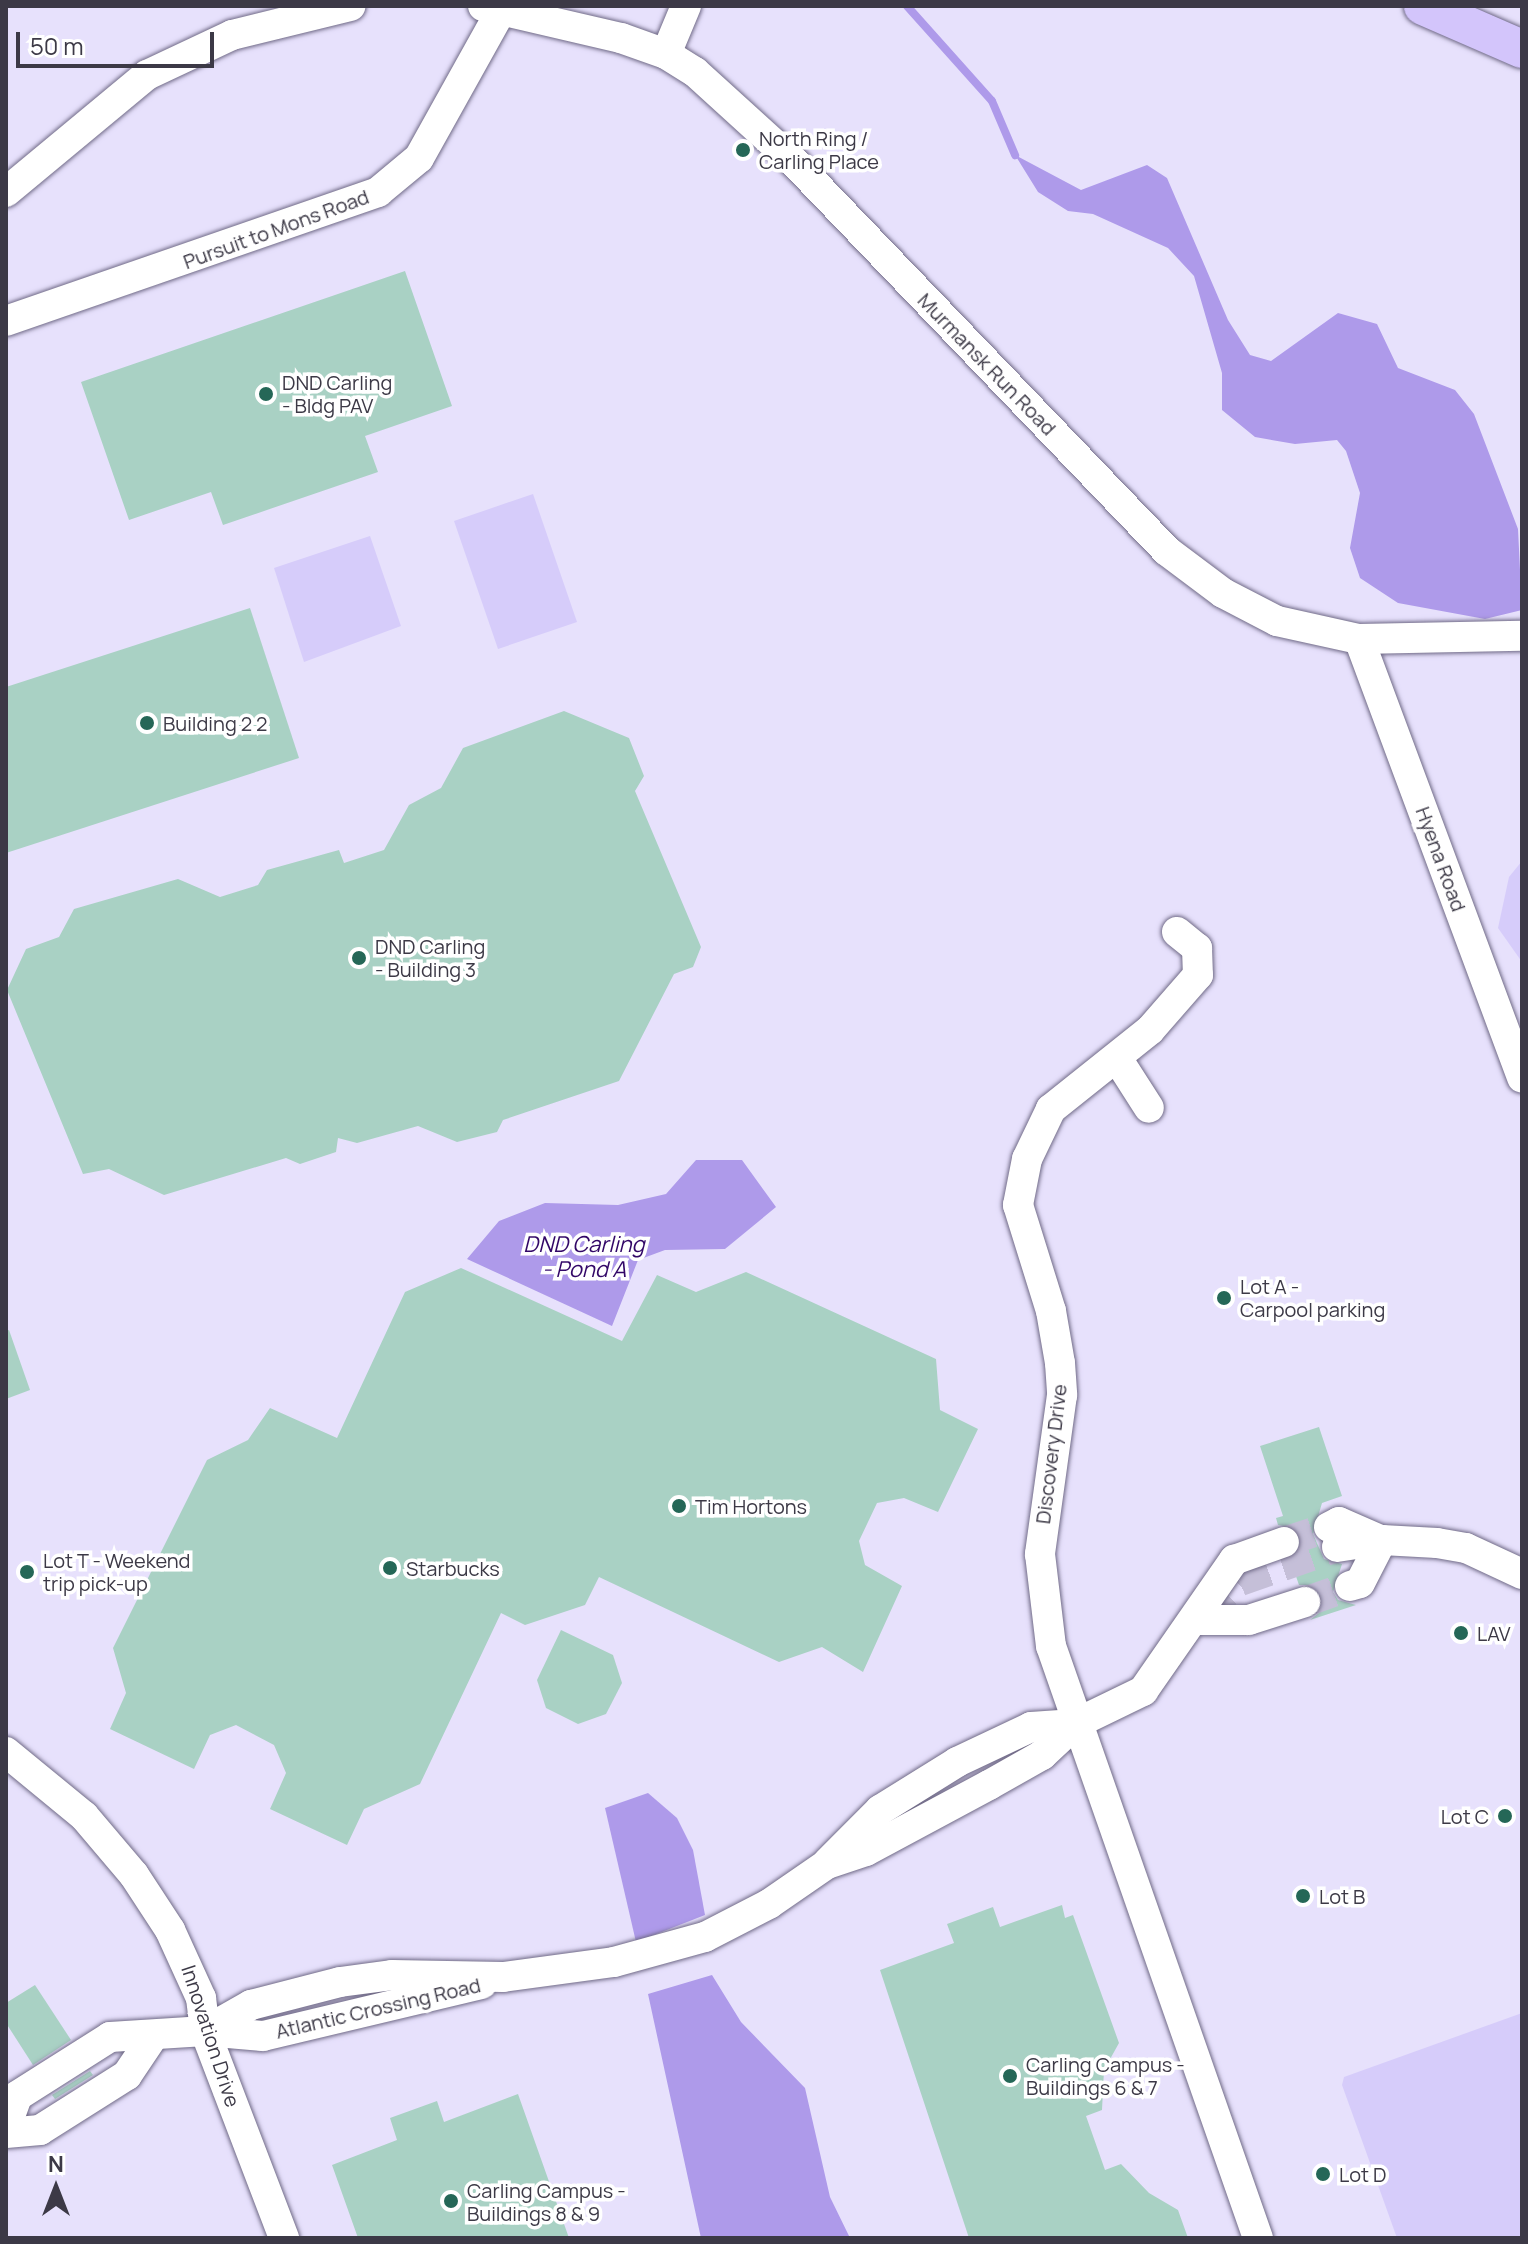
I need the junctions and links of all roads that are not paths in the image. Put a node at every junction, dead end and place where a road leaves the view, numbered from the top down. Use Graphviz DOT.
graph roads {
  1 [pos="350,6"];
  2 [pos="686,6"];
  3 [pos="1423,6"];
  4 [pos="492,7"];
  5 [pos="1521,49"];
  6 [pos="666,54"];
  7 [pos="6,192"];
  8 [pos="6,321"];
  9 [pos="1522,636"];
  10 [pos="1359,639"];
  11 [pos="1177,932"];
  12 [pos="1117,1058"];
  13 [pos="1522,1078"];
  14 [pos="1149,1108"];
  15 [pos="1382,1540"];
  16 [pos="1284,1542"];
  17 [pos="1522,1574"];
  18 [pos="1301,1593"];
  19 [pos="1196,1620"];
  20 [pos="1075,1724"];
  21 [pos="6,1752"];
  22 [pos="205,2031"];
  23 [pos="152,2038"];
  24 [pos="6,2130"];
  25 [pos="284,2238"];
  26 [pos="1258,2238"];
  1 -- 7 [label="street"];
  2 -- 6 [label="street"];
  3 -- 5 [label="main road"];
  4 -- 6 [label="street, Murmansk Run Road"];
  4 -- 8 [label="street, Pursuit to Mons Road"];
  6 -- 10 [label="street, Murmansk Run Road"];
  9 -- 10 [label="street, Murmansk Run Road"];
  10 -- 13 [label="street, Hyena Road"];
  11 -- 12 [label="street, Discovery Drive"];
  12 -- 14 [label="street"];
  12 -- 20 [label="street, Discovery Drive"];
  15 -- 15 [label="street"];
  15 -- 17 [label="street"];
  16 -- 19 [label="street, Atlantic Crossing Road"];
  18 -- 19 [label="street"];
  19 -- 20 [label="street, Atlantic Crossing Road"];
  20 -- 22 [label="street, Atlantic Crossing Road"];
  20 -- 26 [label="street, Discovery Drive"];
  21 -- 22 [label="street, Innovation Drive"];
  22 -- 23 [label="street, Atlantic Crossing Road"];
  22 -- 25 [label="street, Innovation Drive"];
  23 -- 24 [label="street, Atlantic Crossing Road"];
  23 -- 24 [label="street, Atlantic Crossing Road"];
}
